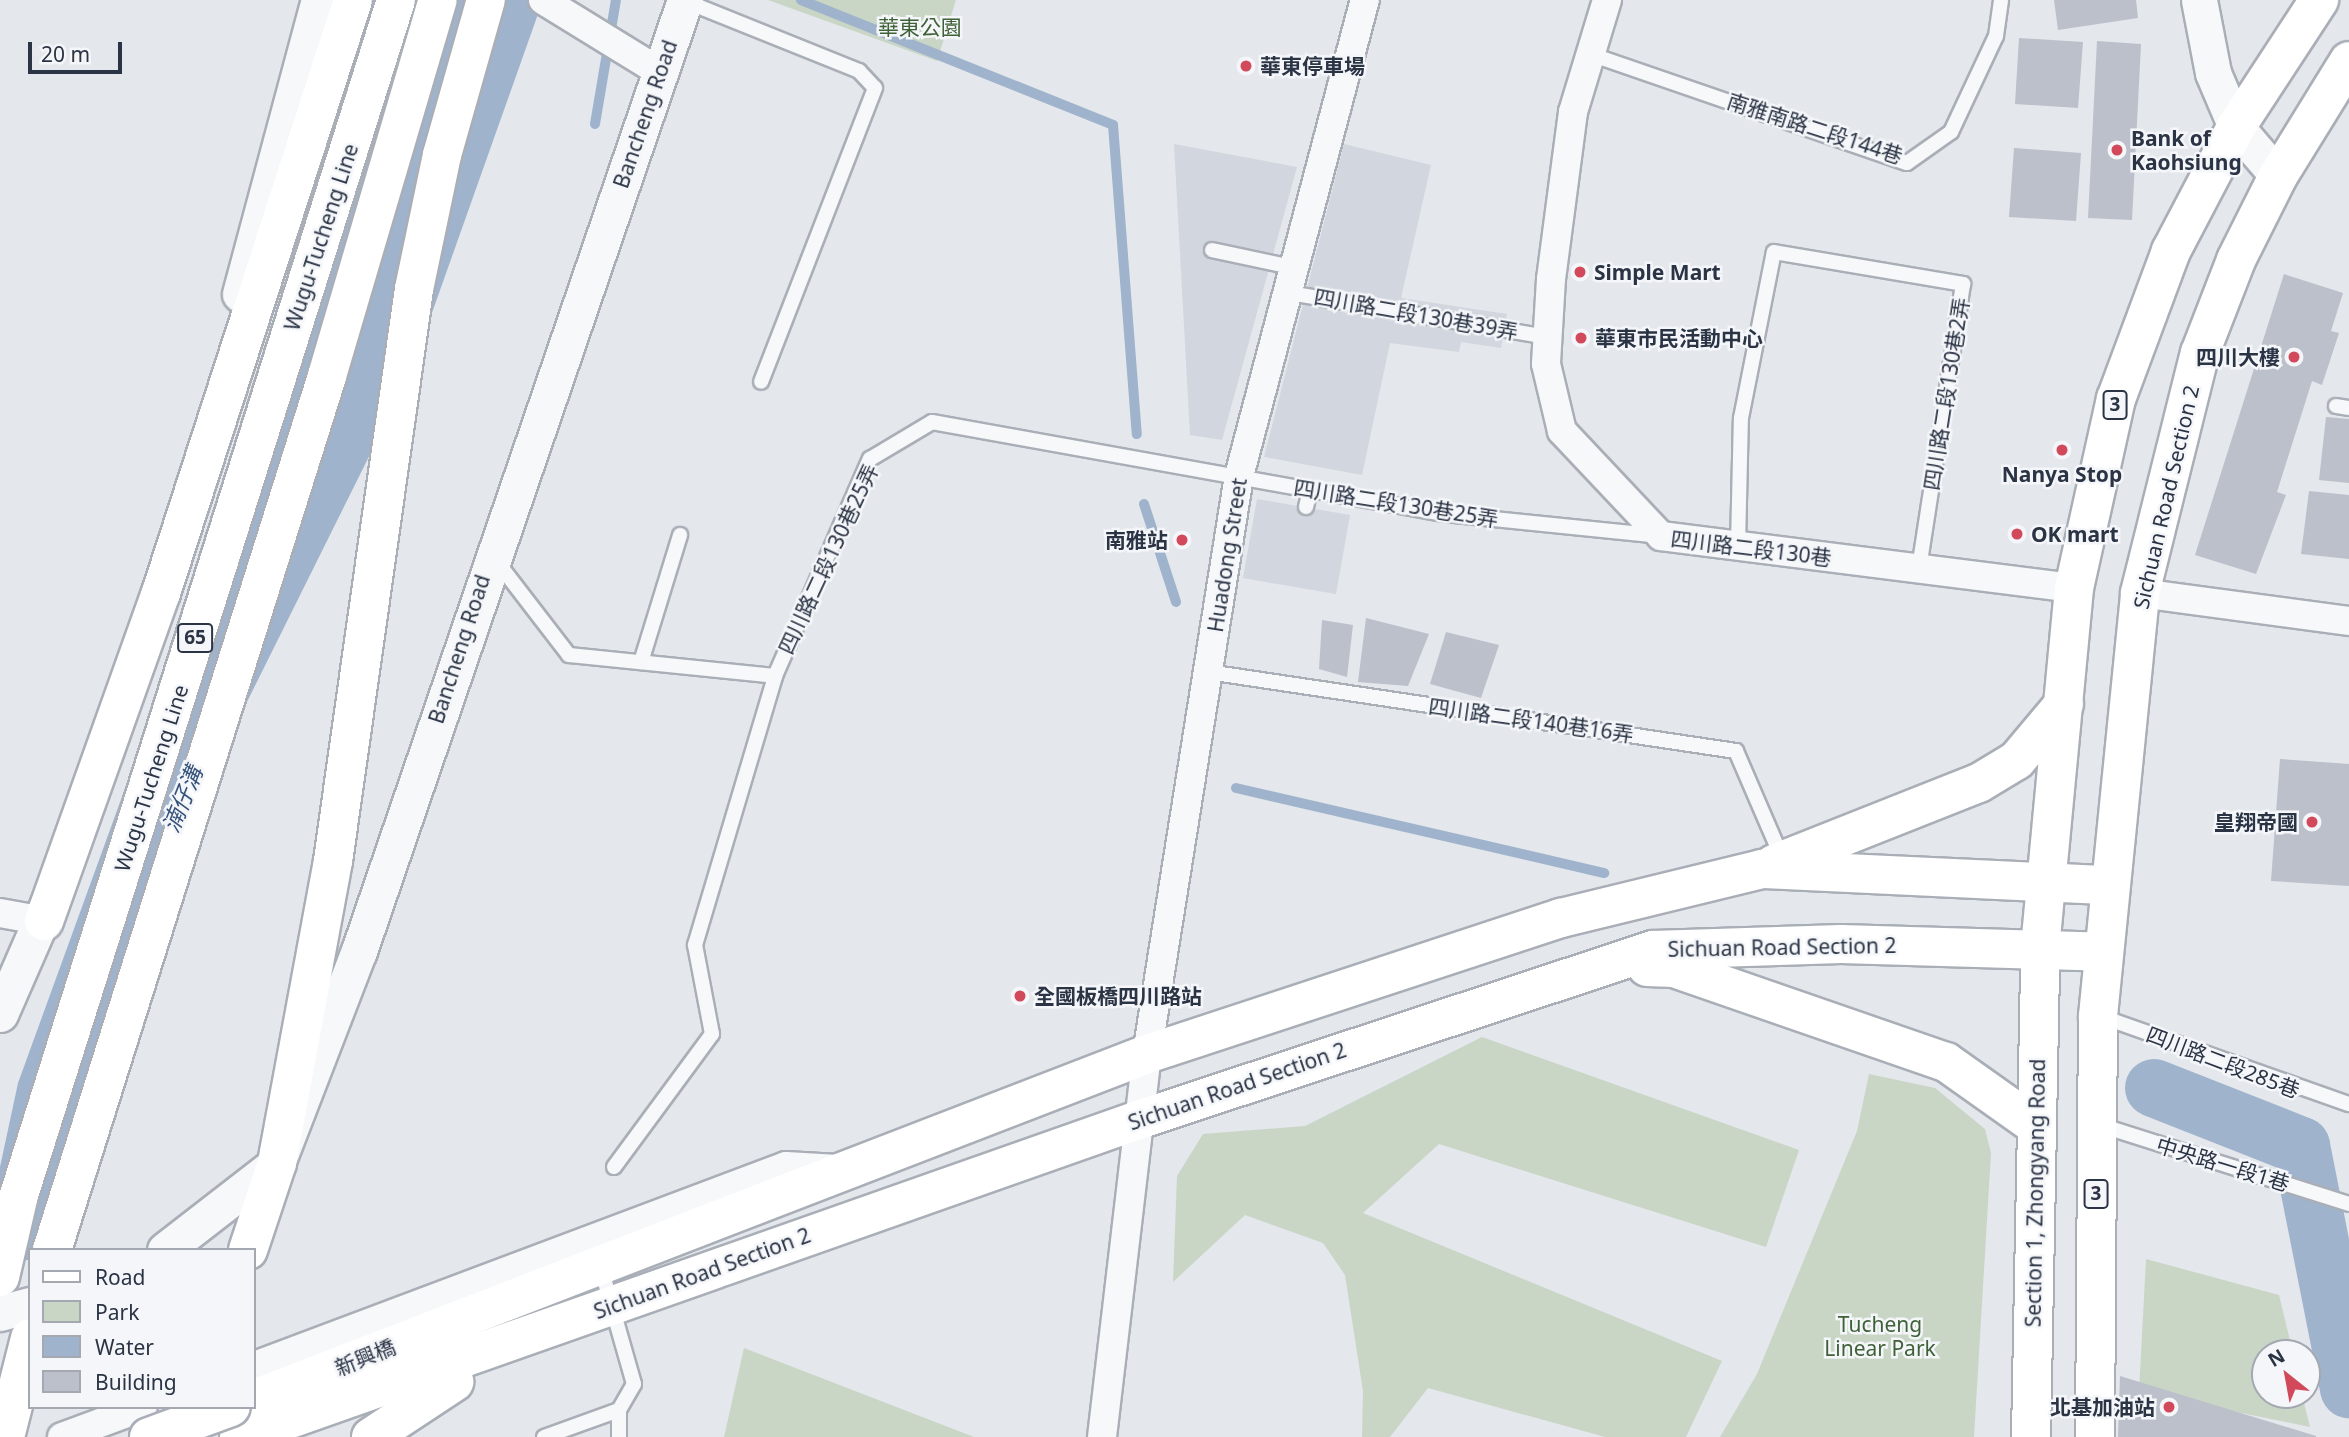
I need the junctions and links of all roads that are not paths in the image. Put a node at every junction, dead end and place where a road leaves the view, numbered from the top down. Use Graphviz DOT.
graph roads {
  1 [pos="319,0"];
  2 [pos="353,0"];
  3 [pos="396,0"];
  4 [pos="438,0"];
  5 [pos="486,0"];
  6 [pos="543,0"];
  7 [pos="685,0"];
  8 [pos="1365,0"];
  9 [pos="1607,0"];
  10 [pos="2001,0"];
  11 [pos="2199,0"];
  12 [pos="2319,0"];
  13 [pos="1590,54"];
  14 [pos="2349,61"];
  15 [pos="660,72"];
  16 [pos="2236,127"];
  17 [pos="2277,176"];
  18 [pos="1212,250"];
  19 [pos="1288,280"];
  20 [pos="1548,337"];
  21 [pos="761,382"];
  22 [pos="1239,476"];
  23 [pos="1310,489"];
  24 [pos="1306,507"];
  25 [pos="680,535"];
  26 [pos="1661,536"];
  27 [pos="1738,546"];
  28 [pos="491,553"];
  29 [pos="1919,569"];
  30 [pos="2074,588"];
  31 [pos="2140,593"];
  32 [pos="2349,621"];
  33 [pos="641,662"];
  34 [pos="1208,672"];
  35 [pos="775,676"];
  36 [pos="2064,704"];
  37 [pos="1773,864"];
  38 [pos="2046,882"];
  39 [pos="2106,885"];
  40 [pos="0,913"];
  41 [pos="44,921"];
  42 [pos="2040,948"];
  43 [pos="2104,952"];
  44 [pos="1589,967"];
  45 [pos="0,1014"];
  46 [pos="2098,1016"];
  47 [pos="1147,1054"];
  48 [pos="2349,1104"];
  49 [pos="1138,1120"];
  50 [pos="2096,1124"];
  51 [pos="2035,1125"];
  52 [pos="277,1163"];
  53 [pos="614,1167"];
  54 [pos="2349,1204"];
  55 [pos="592,1245"];
  56 [pos="53,1248"];
  57 [pos="168,1248"];
  58 [pos="249,1248"];
  59 [pos="0,1277"];
  60 [pos="614,1303"];
  61 [pos="28,1306"];
  62 [pos="475,1312"];
  63 [pos="0,1313"];
  64 [pos="537,1333"];
  65 [pos="28,1346"];
  66 [pos="460,1363"];
  67 [pos="256,1365"];
  68 [pos="398,1383"];
  69 [pos="256,1398"];
  70 [pos="138,1409"];
  71 [pos="193,1409"];
  72 [pos="226,1409"];
  73 [pos="619,1410"];
  74 [pos="5,1437"];
  75 [pos="62,1437"];
  76 [pos="149,1437"];
  77 [pos="183,1437"];
  78 [pos="239,1437"];
  79 [pos="292,1437"];
  80 [pos="371,1437"];
  81 [pos="544,1437"];
  82 [pos="619,1437"];
  83 [pos="1102,1437"];
  84 [pos="2031,1437"];
  85 [pos="2095,1437"];
  1 -- 41 [label="street"];
  2 -- 41 [label="main road"];
  3 -- 59 [label="main road, Wugu-Tucheng Line / 65"];
  4 -- 56 [label="main road, Wugu-Tucheng Line / 65"];
  5 -- 52 [label="main road"];
  6 -- 15 [label="street"];
  7 -- 15 [label="street, Bancheng Road"];
  7 -- 21 [label="lane"];
  8 -- 19 [label="street, Huadong Street"];
  9 -- 13 [label="street"];
  10 -- 13 [label="lane, 南雅南路二段144巷"];
  11 -- 16 [label="street"];
  12 -- 16 [label="main road, 3"];
  13 -- 20 [label="street, 四川路二段130巷"];
  14 -- 17 [label="main road, Sichuan Road Section 2 / 3"];
  15 -- 28 [label="street, Bancheng Road"];
  16 -- 17 [label="street"];
  16 -- 30 [label="main road, 3"];
  17 -- 31 [label="main road, Sichuan Road Section 2 / 3"];
  18 -- 19 [label="lane, 四川路二段130巷39弄"];
  19 -- 20 [label="lane, 四川路二段130巷39弄"];
  19 -- 22 [label="street, Huadong Street"];
  20 -- 26 [label="street, 四川路二段130巷"];
  22 -- 23 [label="lane, 四川路二段130巷25弄"];
  22 -- 34 [label="street, Huadong Street"];
  22 -- 35 [label="lane, 四川路二段130巷25弄"];
  23 -- 24 [label="lane"];
  23 -- 26 [label="lane, 四川路二段130巷25弄"];
  25 -- 33 [label="lane"];
  26 -- 27 [label="street, 四川路二段130巷"];
  27 -- 29 [label="street, 四川路二段130巷"];
  27 -- 29 [label="lane, 四川路二段130巷2弄"];
  28 -- 33 [label="lane"];
  28 -- 52 [label="street, Bancheng Road"];
  29 -- 30 [label="street, 四川路二段130巷"];
  30 -- 36 [label="main road, 3"];
  31 -- 32 [label="street"];
  31 -- 39 [label="main road, Sichuan Road Section 2 / 3"];
  33 -- 35 [label="lane"];
  34 -- 37 [label="lane, 四川路二段140巷16弄"];
  34 -- 47 [label="street, Huadong Street"];
  35 -- 53 [label="lane, 四川路二段130巷25弄"];
  36 -- 37 [label="main road"];
  36 -- 38 [label="main road, 3"];
  37 -- 38 [label="main road, Sichuan Road Section 2"];
  37 -- 47 [label="main road, Sichuan Road Section 2"];
  38 -- 39 [label="main road, Sichuan Road Section 2"];
  38 -- 42 [label="main road, 3"];
  39 -- 43 [label="main road, Sichuan Road Section 2 / 3"];
  40 -- 41 [label="street"];
  41 -- 45 [label="street"];
  42 -- 43 [label="main road, Sichuan Road Section 2"];
  42 -- 44 [label="main road, Sichuan Road Section 2"];
  42 -- 51 [label="main road, Section 1, Zhongyang Road / 3"];
  43 -- 46 [label="main road, 3"];
  44 -- 49 [label="main road, Sichuan Road Section 2"];
  44 -- 51 [label="main road"];
  46 -- 48 [label="lane, 四川路二段285巷"];
  46 -- 50 [label="main road, 3"];
  47 -- 49 [label="street, Huadong Street"];
  47 -- 55 [label="main road, Sichuan Road Section 2"];
  49 -- 60 [label="main road, Sichuan Road Section 2"];
  49 -- 83 [label="street, Huadong Street"];
  50 -- 54 [label="lane, 中央路一段1巷"];
  50 -- 85 [label="main road, 3"];
  51 -- 84 [label="main road, Section 1, Zhongyang Road / 3"];
  52 -- 57 [label="street"];
  52 -- 58 [label="main road"];
  55 -- 60 [label="lane"];
  55 -- 62 [label="main road, Sichuan Road Section 2"];
  55 -- 67 [label="street"];
  60 -- 64 [label="main road, Sichuan Road Section 2"];
  60 -- 73 [label="lane"];
  61 -- 63 [label="street"];
  62 -- 69 [label="main road, 新興橋"];
  64 -- 66 [label="main road, Sichuan Road Section 2"];
  64 -- 80 [label="main road"];
  65 -- 74 [label="main road"];
  66 -- 68 [label="main road, 新興橋"];
  68 -- 78 [label="main road, 新興橋"];
  68 -- 79 [label="street"];
  70 -- 75 [label="street"];
  71 -- 77 [label="main road"];
  72 -- 76 [label="main road, bridge"];
  73 -- 81 [label="lane"];
  73 -- 82 [label="lane"];
}
